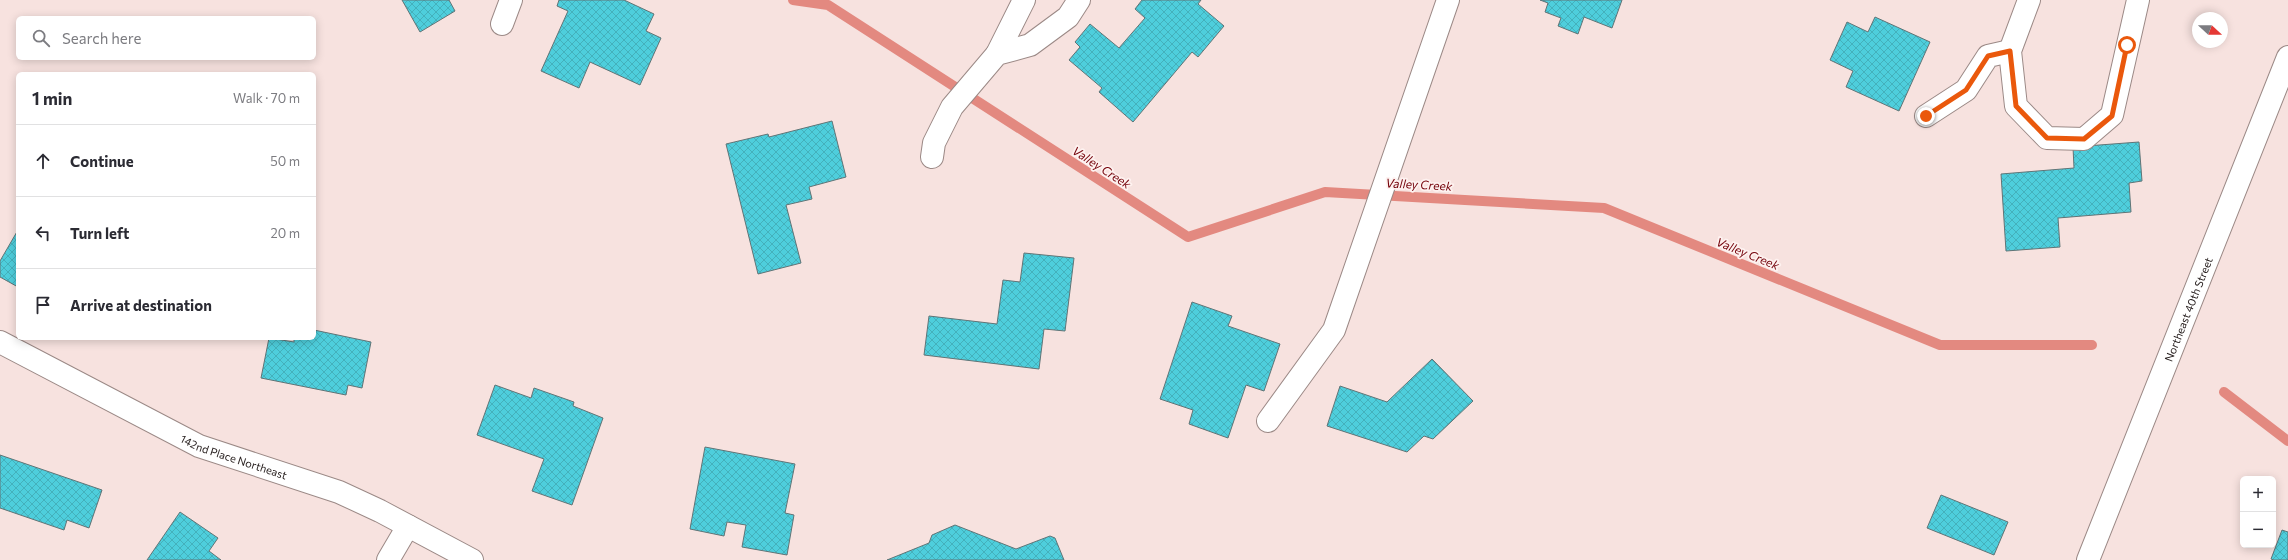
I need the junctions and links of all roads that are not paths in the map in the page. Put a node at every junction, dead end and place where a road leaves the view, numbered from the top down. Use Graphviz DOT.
graph roads {
  1 [pos="511,0"];
  2 [pos="1024,0"];
  3 [pos="1079,0"];
  4 [pos="1448,0"];
  5 [pos="2029,0"];
  6 [pos="2138,0"];
  7 [pos="502,24"];
  8 [pos="2010,51"];
  9 [pos="997,54"];
  10 [pos="2288,57"];
  11 [pos="1926,116"];
  12 [pos="932,157"];
  13 [pos="0,342"];
  14 [pos="1268,421"];
  15 [pos="408,526"];
  16 [pos="388,560"];
  17 [pos="472,560"];
  18 [pos="2088,560"];
  1 -- 7 [label="street"];
  2 -- 9 [label="street"];
  3 -- 9 [label="street"];
  4 -- 14 [label="street"];
  5 -- 8 [label="street"];
  6 -- 8 [label="street"];
  8 -- 11 [label="street"];
  9 -- 12 [label="street"];
  10 -- 18 [label="street, Northeast 40th Street"];
  13 -- 15 [label="street, 142nd Place Northeast"];
  15 -- 16 [label="street"];
  15 -- 17 [label="street, 142nd Place Northeast"];
}
